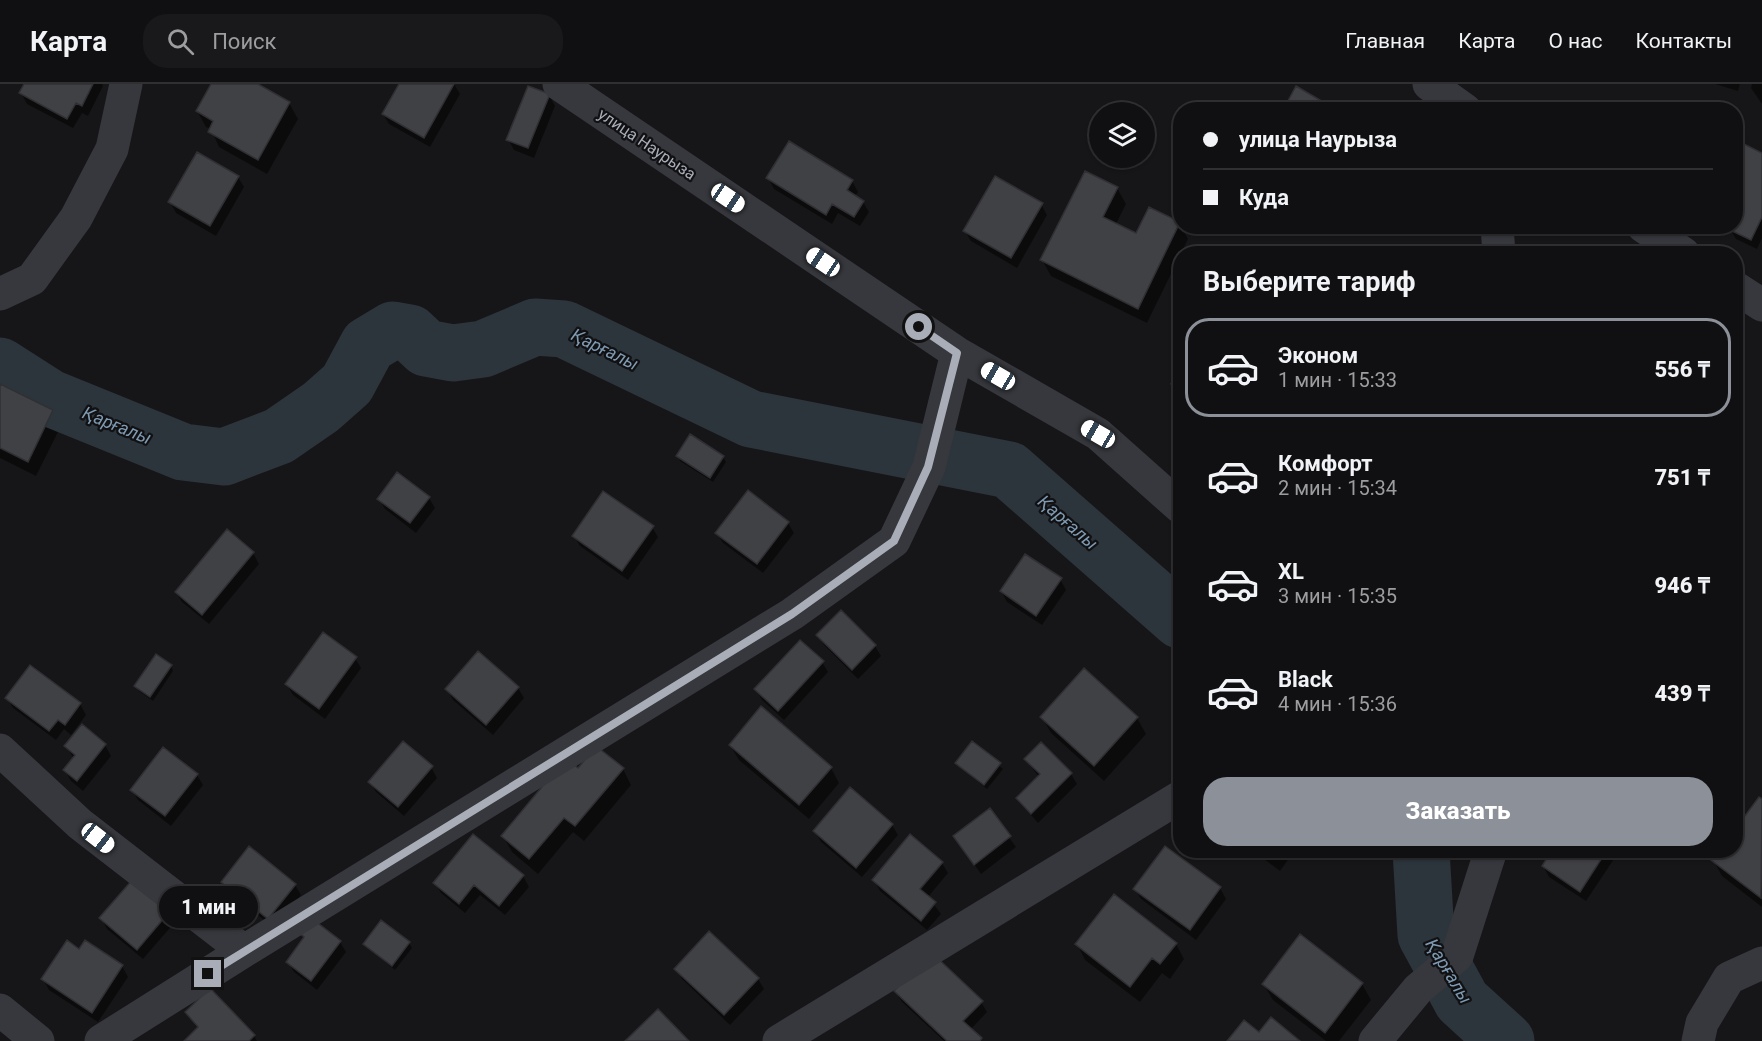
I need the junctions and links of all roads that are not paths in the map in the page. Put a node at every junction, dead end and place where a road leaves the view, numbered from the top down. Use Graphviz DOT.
graph roads {
  1 [pos="126,84"];
  2 [pos="559,84"];
  3 [pos="1429,84"];
  4 [pos="1454,102"];
  5 [pos="1654,234"];
  6 [pos="1672,246"];
  7 [pos="1743,293"];
  8 [pos="0,294"];
  9 [pos="1762,305"];
  10 [pos="957,353"];
  11 [pos="1173,501"];
  12 [pos="0,750"];
  13 [pos="1173,801"];
  14 [pos="1488,858"];
  15 [pos="244,951"];
  16 [pos="1762,963"];
  17 [pos="0,1010"];
  18 [pos="38,1041"];
  19 [pos="101,1041"];
  20 [pos="779,1041"];
  21 [pos="1375,1041"];
  22 [pos="1698,1041"];
  1 -- 8 [label="street"];
  2 -- 10 [label="street, улица Наурыза"];
  3 -- 4 [label="street"];
  5 -- 6 [label="street"];
  7 -- 9 [label="street"];
  10 -- 11 [label="street, улица Наурыза"];
  10 -- 15 [label="street"];
  12 -- 15 [label="street"];
  13 -- 20 [label="street"];
  14 -- 21 [label="street"];
  15 -- 19 [label="street"];
  16 -- 22 [label="street"];
  17 -- 18 [label="street"];
}
